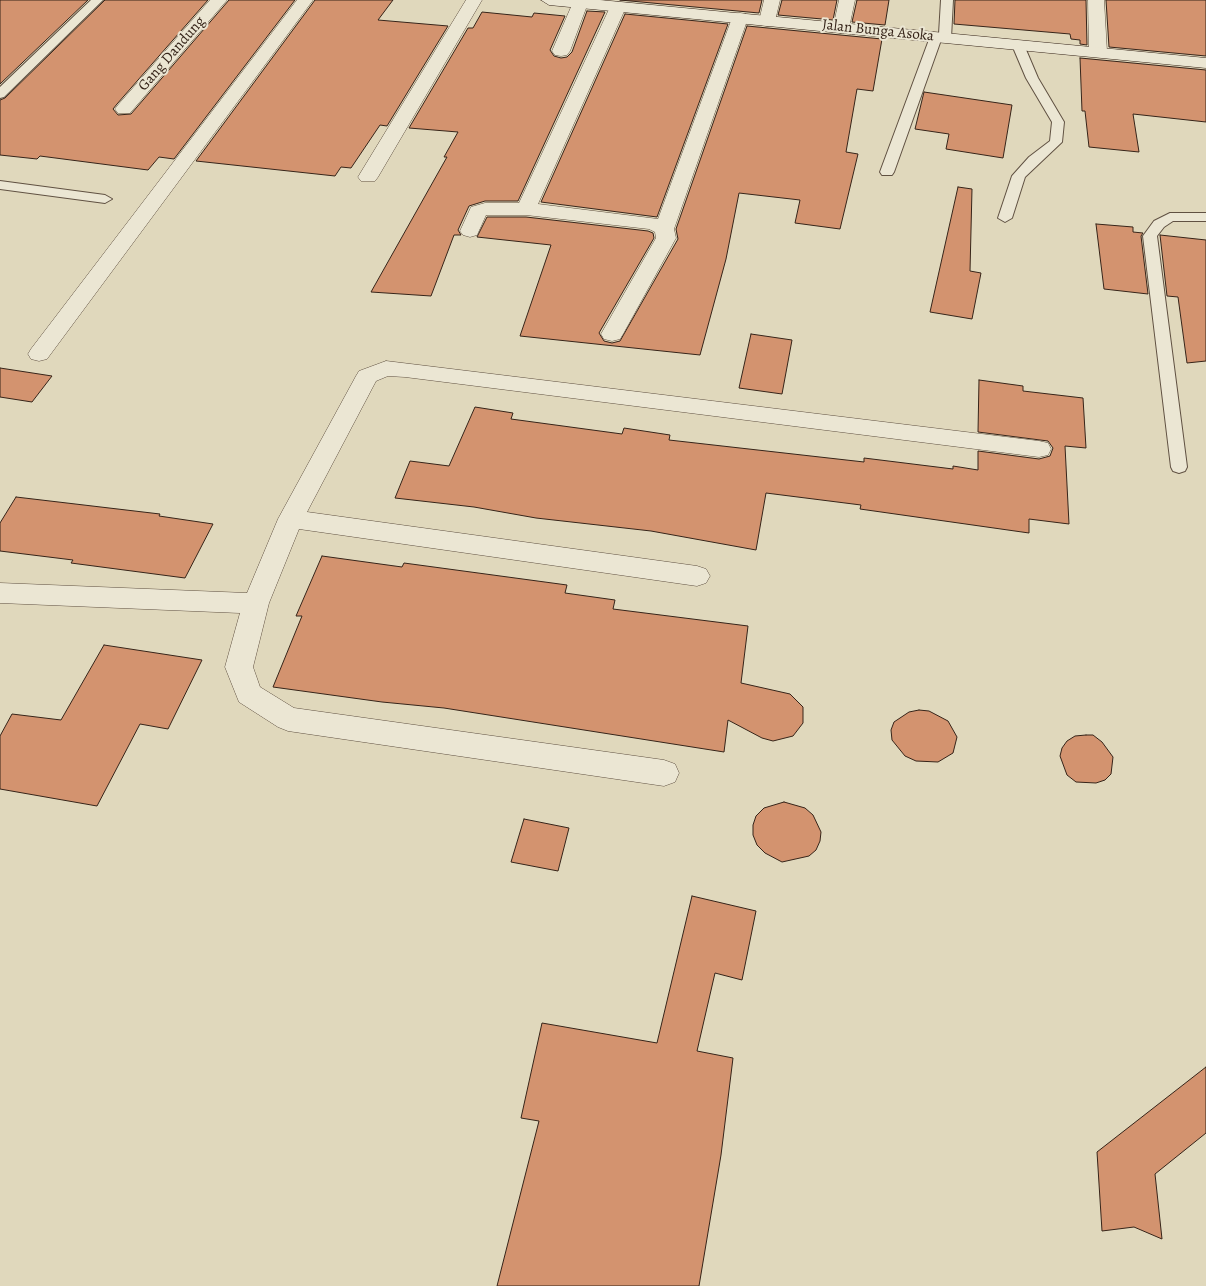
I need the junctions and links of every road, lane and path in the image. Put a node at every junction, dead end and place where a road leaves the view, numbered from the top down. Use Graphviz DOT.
graph roads {
  1 [pos="97,0"];
  2 [pos="219,0"];
  3 [pos="305,0"];
  4 [pos="474,0"];
  5 [pos="549,0"];
  6 [pos="772,0"];
  7 [pos="847,0"];
  8 [pos="947,0"];
  9 [pos="1096,0"];
  10 [pos="580,3"];
  11 [pos="641,4"];
  12 [pos="618,7"];
  13 [pos="740,18"];
  14 [pos="767,21"];
  15 [pos="841,28"];
  16 [pos="941,37"];
  17 [pos="1018,45"];
  18 [pos="561,51"];
  19 [pos="1098,52"];
  20 [pos="1206,63"];
  21 [pos="0,94"];
  22 [pos="124,109"];
  23 [pos="887,172"];
  24 [pos="368,177"];
  25 [pos="0,185"];
  26 [pos="105,199"];
  27 [pos="526,209"];
  28 [pos="1206,217"];
  29 [pos="1005,218"];
  30 [pos="664,229"];
  31 [pos="470,231"];
  32 [pos="612,334"];
  33 [pos="39,354"];
  34 [pos="1039,448"];
  35 [pos="1179,467"];
  36 [pos="291,519"];
  37 [pos="697,576"];
  38 [pos="0,593"];
  39 [pos="256,603"];
  40 [pos="664,773"];
  1 -- 21 [label="lane"];
  2 -- 22 [label="street, Gang Dandung"];
  3 -- 33 [label="street"];
  4 -- 24 [label="street"];
  5 -- 10 [label="street, Jalan Bunga Asoka"];
  6 -- 14 [label="street"];
  7 -- 15 [label="street"];
  8 -- 16 [label="lane"];
  9 -- 19 [label="street"];
  10 -- 12 [label="street, Jalan Bunga Asoka"];
  10 -- 18 [label="street"];
  11 -- 12 [label="street, Jalan Bunga Asoka"];
  11 -- 13 [label="street, Jalan Bunga Asoka"];
  12 -- 27 [label="street"];
  13 -- 14 [label="street, Jalan Bunga Asoka"];
  13 -- 30 [label="street"];
  14 -- 15 [label="street, Jalan Bunga Asoka"];
  15 -- 16 [label="street, Jalan Bunga Asoka"];
  16 -- 17 [label="street, Jalan Bunga Asoka"];
  16 -- 23 [label="lane"];
  17 -- 19 [label="street, Jalan Bunga Asoka"];
  17 -- 29 [label="lane"];
  19 -- 20 [label="street, Jalan Bunga Asoka"];
  25 -- 26 [label="lane"];
  27 -- 30 [label="street"];
  27 -- 31 [label="street"];
  28 -- 35 [label="lane"];
  30 -- 32 [label="street"];
  34 -- 36 [label="street"];
  36 -- 37 [label="street"];
  36 -- 39 [label="street"];
  38 -- 39 [label="street"];
  39 -- 40 [label="street"];
}
